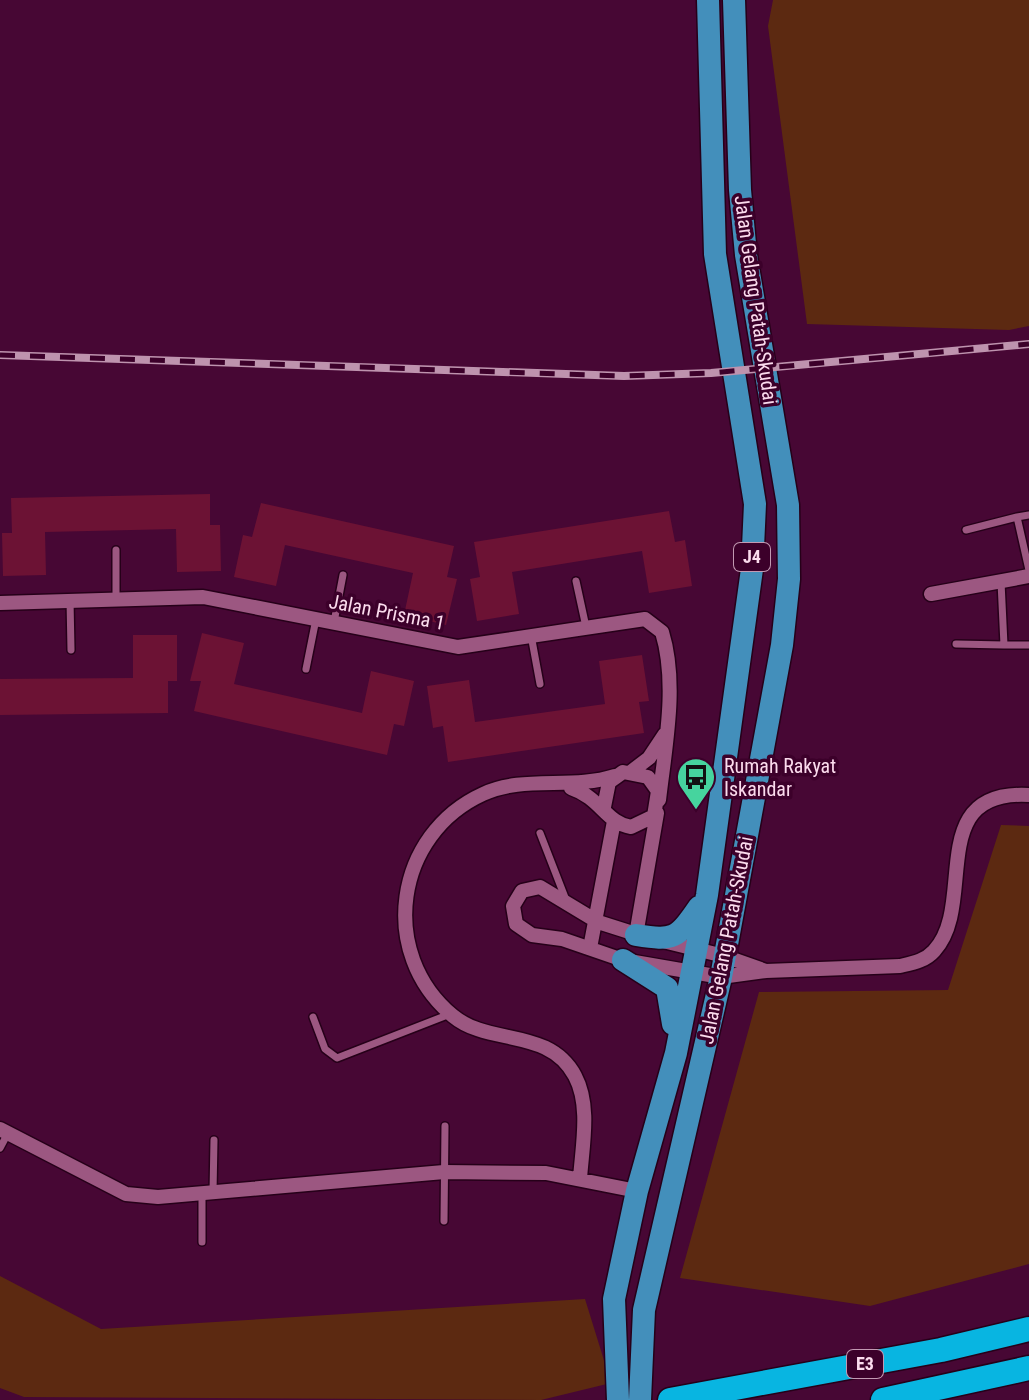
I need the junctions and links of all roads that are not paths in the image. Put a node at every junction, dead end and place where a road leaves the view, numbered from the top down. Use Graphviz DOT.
graph roads {
  1 [pos="708,0"];
  2 [pos="734,0"];
  3 [pos="1029,515"];
  4 [pos="1017,517"];
  5 [pos="966,530"];
  6 [pos="116,550"];
  7 [pos="1029,573"];
  8 [pos="343,575"];
  9 [pos="576,581"];
  10 [pos="1001,582"];
  11 [pos="931,594"];
  12 [pos="116,599"];
  13 [pos="70,600"];
  14 [pos="0,603"];
  15 [pos="316,619"];
  16 [pos="334,622"];
  17 [pos="586,627"];
  18 [pos="531,635"];
  19 [pos="956,644"];
  20 [pos="1004,645"];
  21 [pos="1029,645"];
  22 [pos="71,650"];
  23 [pos="306,669"];
  24 [pos="540,684"];
  25 [pos="668,730"];
  26 [pos="632,771"];
  27 [pos="615,776"];
  28 [pos="563,786"];
  29 [pos="1029,795"];
  30 [pos="659,804"];
  31 [pos="604,807"];
  32 [pos="614,821"];
  33 [pos="540,833"];
  34 [pos="707,895"];
  35 [pos="567,902"];
  36 [pos="598,922"];
  37 [pos="636,935"];
  38 [pos="590,948"];
  39 [pos="694,949"];
  40 [pos="623,960"];
  41 [pos="722,966"];
  42 [pos="690,971"];
  43 [pos="766,971"];
  44 [pos="450,1014"];
  45 [pos="313,1017"];
  46 [pos="676,1053"];
  47 [pos="445,1126"];
  48 [pos="4,1131"];
  49 [pos="214,1140"];
  50 [pos="0,1148"];
  51 [pos="444,1172"];
  52 [pos="580,1179"];
  53 [pos="637,1191"];
  54 [pos="208,1192"];
  55 [pos="444,1221"];
  56 [pos="202,1242"];
  57 [pos="1029,1329"];
  58 [pos="1029,1368"];
  59 [pos="618,1400"];
  60 [pos="640,1400"];
  61 [pos="670,1400"];
  62 [pos="883,1400"];
  1 -- 34 [label="main road, Jalan Gelang Patah-Skudai / J4"];
  2 -- 41 [label="main road, Jalan Gelang Patah-Skudai / J4"];
  3 -- 4 [label="lane"];
  4 -- 5 [label="lane"];
  4 -- 7 [label="lane"];
  6 -- 12 [label="lane"];
  7 -- 10 [label="street"];
  8 -- 16 [label="lane"];
  9 -- 17 [label="lane"];
  10 -- 11 [label="street"];
  10 -- 20 [label="lane"];
  12 -- 13 [label="street, Jalan Prisma 1"];
  12 -- 15 [label="street, Jalan Prisma 1"];
  13 -- 14 [label="street, Jalan Prisma 1"];
  13 -- 22 [label="lane"];
  15 -- 16 [label="street, Jalan Prisma 1"];
  15 -- 23 [label="lane"];
  16 -- 18 [label="street, Jalan Prisma 1"];
  17 -- 18 [label="street, Jalan Prisma 1"];
  17 -- 25 [label="street, Jalan Prisma 1"];
  18 -- 24 [label="lane"];
  19 -- 20 [label="lane"];
  20 -- 21 [label="lane"];
  25 -- 26 [label="street"];
  25 -- 30 [label="street, Jalan Prisma 1"];
  26 -- 27 [label="street"];
  26 -- 30 [label="street"];
  27 -- 28 [label="street"];
  27 -- 31 [label="street"];
  28 -- 31 [label="street"];
  28 -- 44 [label="street"];
  29 -- 43 [label="street"];
  30 -- 32 [label="street"];
  30 -- 37 [label="street, Jalan Prisma 1"];
  31 -- 32 [label="street"];
  32 -- 36 [label="street"];
  33 -- 35 [label="lane"];
  34 -- 37 [label="main road"];
  34 -- 39 [label="main road, Jalan Gelang Patah-Skudai / J4"];
  35 -- 36 [label="street"];
  35 -- 38 [label="street"];
  36 -- 37 [label="street"];
  36 -- 38 [label="street"];
  37 -- 39 [label="street"];
  38 -- 40 [label="street"];
  39 -- 41 [label="street"];
  39 -- 42 [label="main road, Jalan Gelang Patah-Skudai / J4"];
  40 -- 42 [label="street"];
  40 -- 46 [label="main road"];
  41 -- 42 [label="street"];
  41 -- 43 [label="street"];
  41 -- 43 [label="street"];
  41 -- 60 [label="main road, Jalan Gelang Patah-Skudai / J4"];
  42 -- 46 [label="main road, Jalan Gelang Patah-Skudai / J4"];
  44 -- 45 [label="lane"];
  44 -- 52 [label="street"];
  46 -- 53 [label="main road, Jalan Gelang Patah-Skudai / J4"];
  47 -- 51 [label="lane"];
  48 -- 50 [label="lane"];
  48 -- 54 [label="street"];
  49 -- 54 [label="lane"];
  51 -- 52 [label="street"];
  51 -- 54 [label="street"];
  51 -- 55 [label="lane"];
  52 -- 53 [label="street"];
  53 -- 59 [label="main road, Jalan Gelang Patah-Skudai / J4"];
  54 -- 56 [label="lane"];
  57 -- 61 [label="highway, E3"];
  58 -- 62 [label="highway, E3"];
}
